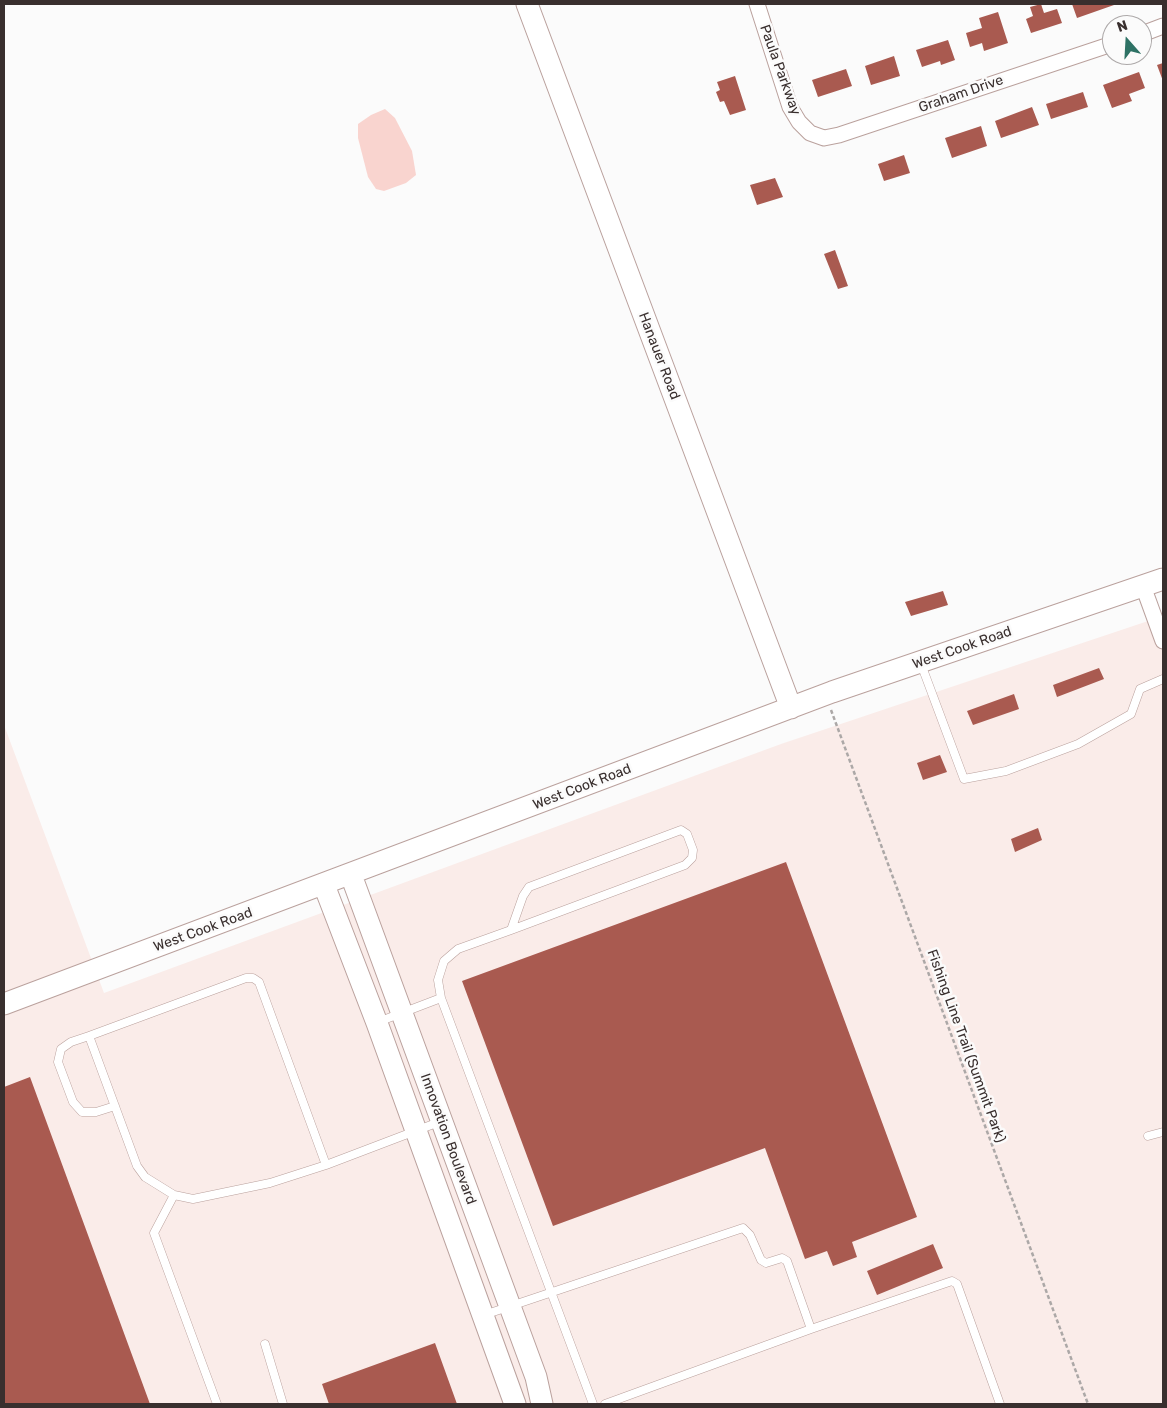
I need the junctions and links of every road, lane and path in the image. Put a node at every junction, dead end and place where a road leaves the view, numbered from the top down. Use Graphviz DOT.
graph roads {
  1 [pos="527,4"];
  2 [pos="757,4"];
  3 [pos="1102,47"];
  4 [pos="810,133"];
  5 [pos="1163,580"];
  6 [pos="1143,586"];
  7 [pos="1163,641"];
  8 [pos="920,662"];
  9 [pos="1163,679"];
  10 [pos="825,695"];
  11 [pos="791,708"];
  12 [pos="351,875"];
  13 [pos="324,885"];
  14 [pos="511,930"];
  15 [pos="441,998"];
  16 [pos="4,1004"];
  17 [pos="403,1013"];
  18 [pos="376,1023"];
  19 [pos="89,1036"];
  20 [pos="115,1106"];
  21 [pos="441,1122"];
  22 [pos="416,1131"];
  23 [pos="1163,1132"];
  24 [pos="1148,1136"];
  25 [pos="326,1165"];
  26 [pos="174,1195"];
  27 [pos="550,1293"];
  28 [pos="510,1307"];
  29 [pos="482,1316"];
  30 [pos="812,1329"];
  31 [pos="265,1344"];
  32 [pos="217,1404"];
  33 [pos="283,1404"];
  34 [pos="515,1404"];
  35 [pos="542,1404"];
  36 [pos="593,1404"];
  37 [pos="605,1404"];
  38 [pos="1000,1404"];
  39 [pos="1088,1404"];
  1 -- 11 [label="street, Hanauer Road"];
  2 -- 4 [label="street, Paula Parkway"];
  3 -- 4 [label="street, Graham Drive"];
  5 -- 6 [label="street, West Cook Road"];
  6 -- 7 [label="street"];
  6 -- 8 [label="street, West Cook Road"];
  8 -- 9 [label="lane"];
  8 -- 10 [label="street, West Cook Road"];
  10 -- 11 [label="street, West Cook Road"];
  10 -- 39 [label="path, Fishing Line Trail (Summit Park)"];
  11 -- 12 [label="street, West Cook Road"];
  12 -- 13 [label="street, West Cook Road"];
  12 -- 17 [label="street, Innovation Boulevard"];
  13 -- 16 [label="street, West Cook Road"];
  13 -- 18 [label="street, Innovation Boulevard"];
  14 -- 14 [label="lane"];
  14 -- 15 [label="lane"];
  15 -- 17 [label="lane"];
  15 -- 27 [label="lane"];
  17 -- 18 [label="lane"];
  17 -- 21 [label="street, Innovation Boulevard"];
  18 -- 22 [label="street, Innovation Boulevard"];
  19 -- 20 [label="lane"];
  19 -- 20 [label="lane"];
  19 -- 25 [label="lane"];
  20 -- 26 [label="lane"];
  21 -- 22 [label="lane"];
  21 -- 28 [label="street, Innovation Boulevard"];
  22 -- 25 [label="lane"];
  22 -- 29 [label="street, Innovation Boulevard"];
  23 -- 24 [label="lane"];
  25 -- 26 [label="lane"];
  26 -- 32 [label="lane"];
  27 -- 28 [label="lane"];
  27 -- 30 [label="lane"];
  27 -- 36 [label="lane"];
  28 -- 29 [label="lane"];
  28 -- 35 [label="street, Innovation Boulevard"];
  29 -- 34 [label="street, Innovation Boulevard"];
  30 -- 37 [label="lane"];
  30 -- 38 [label="lane"];
  31 -- 33 [label="lane"];
}
